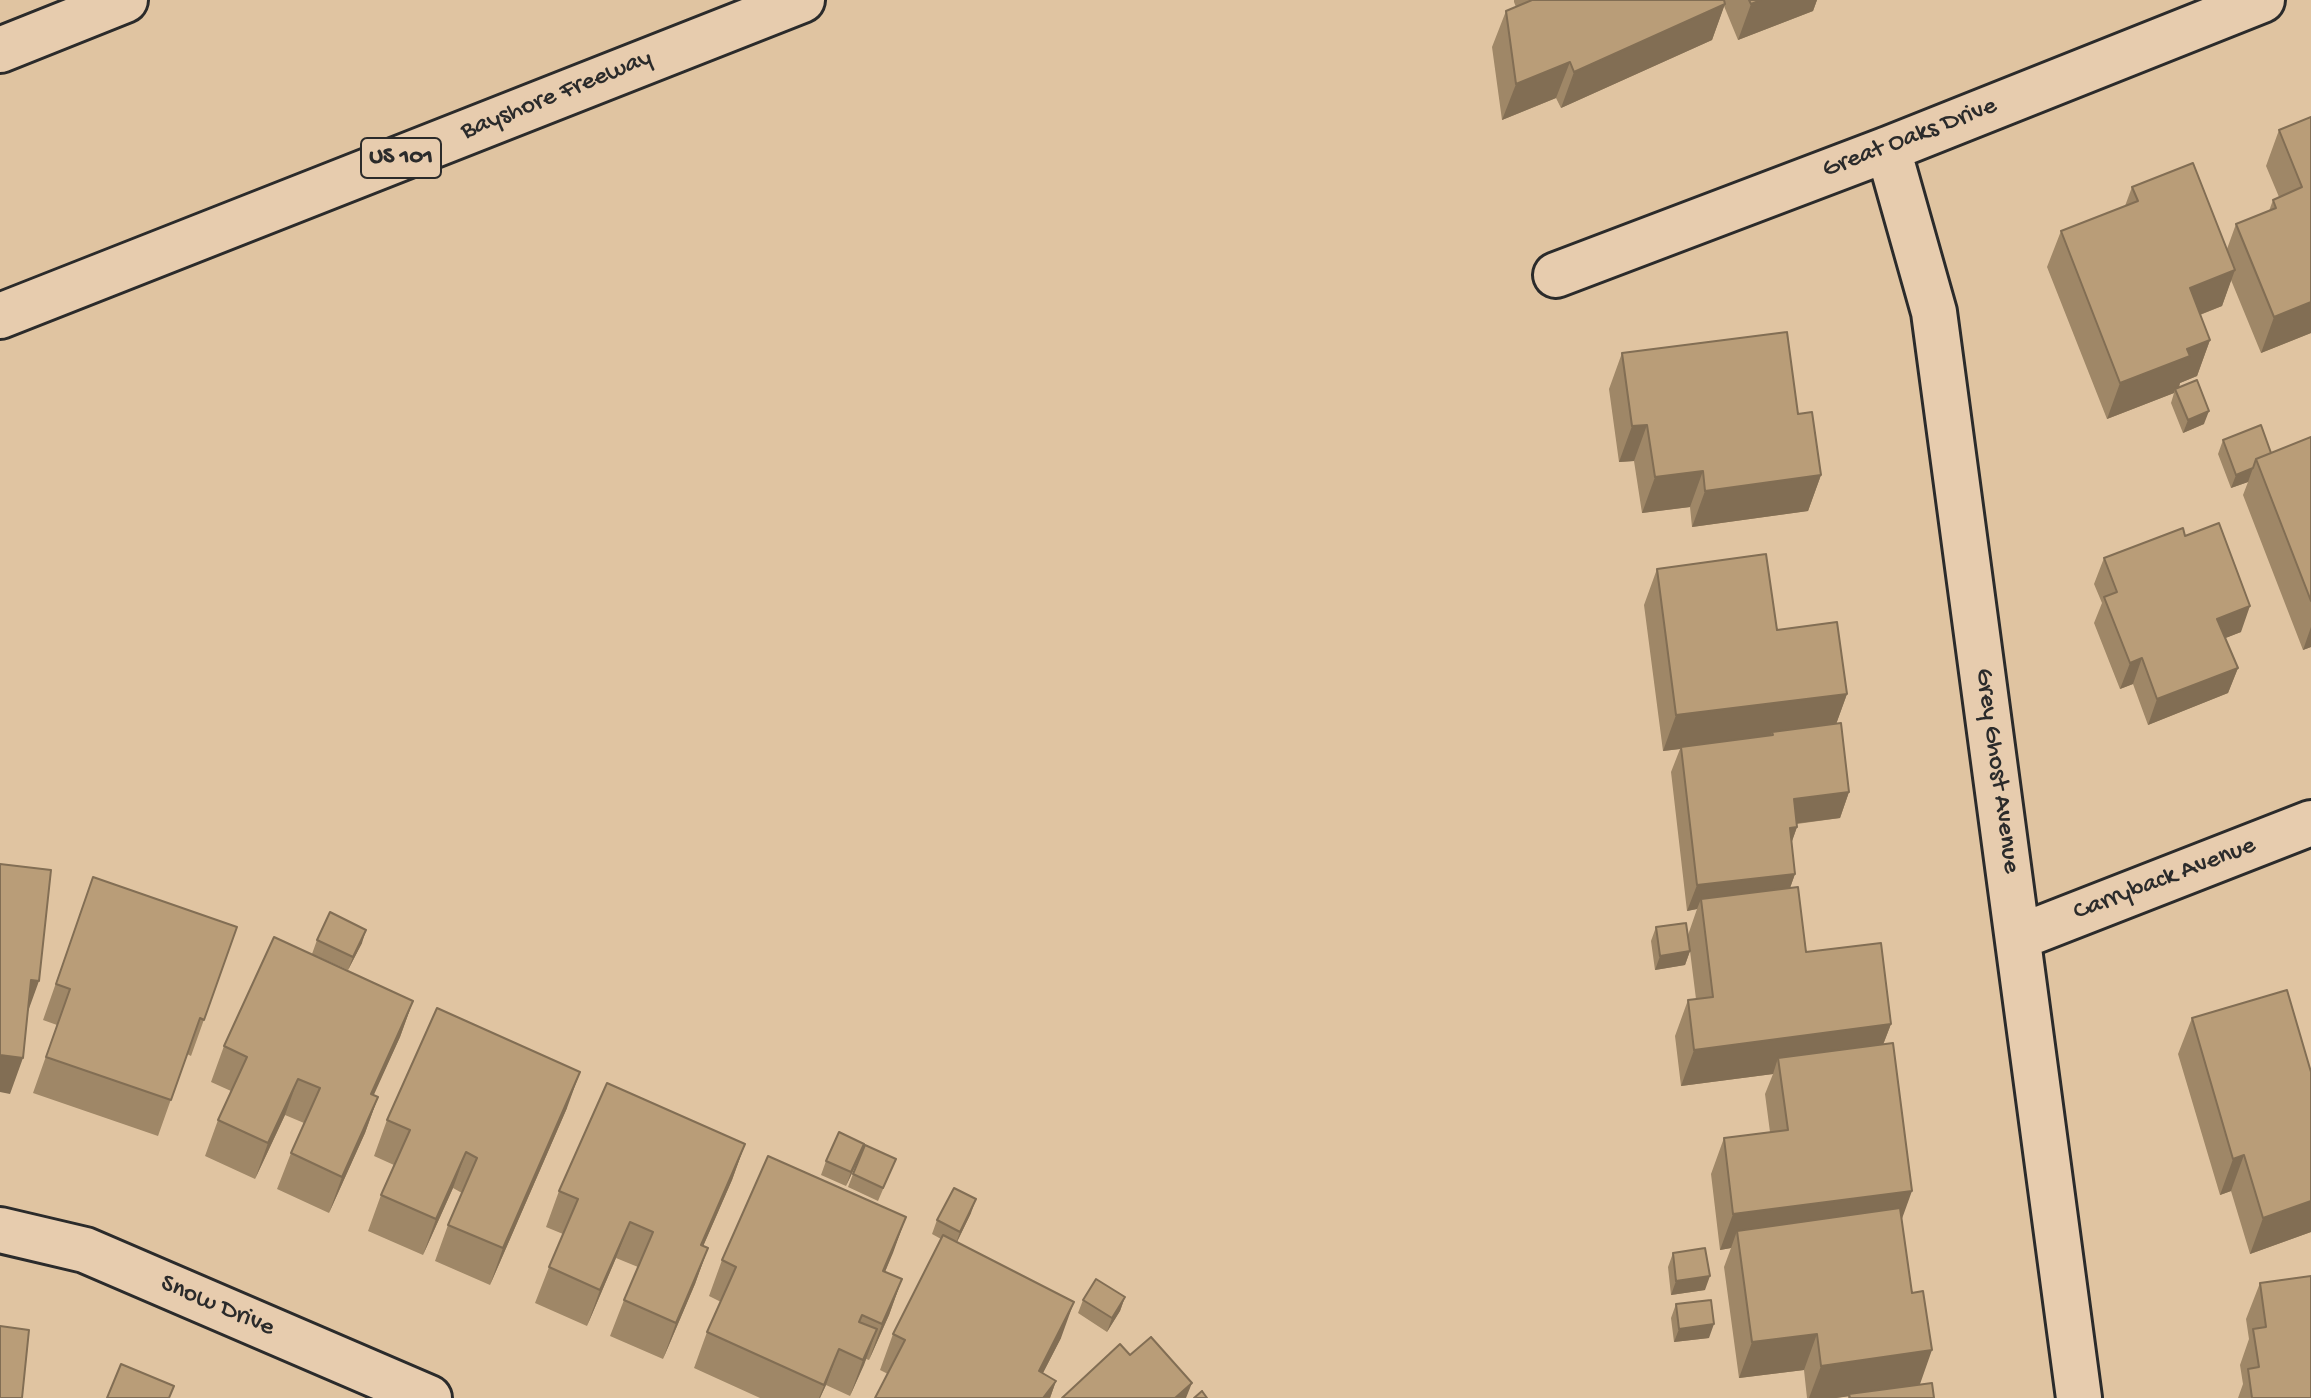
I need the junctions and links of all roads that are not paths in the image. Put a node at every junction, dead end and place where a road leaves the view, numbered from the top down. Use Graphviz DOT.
graph roads {
  1 [pos="125,0"];
  2 [pos="802,0"];
  3 [pos="2262,0"];
  4 [pos="0,50"];
  5 [pos="1888,149"];
  6 [pos="1556,275"];
  7 [pos="0,316"];
  8 [pos="2311,823"];
  9 [pos="2019,937"];
  10 [pos="0,1230"];
  11 [pos="429,1398"];
  12 [pos="2079,1398"];
  1 -- 4 [label="main road"];
  2 -- 7 [label="main road, Bayshore Freeway / US 101"];
  3 -- 5 [label="main road, Great Oaks Drive"];
  5 -- 6 [label="main road, Great Oaks Drive"];
  5 -- 9 [label="main road, Grey Ghost Avenue"];
  8 -- 9 [label="main road, Carryback Avenue"];
  9 -- 12 [label="main road, Grey Ghost Avenue"];
  10 -- 11 [label="main road, Snow Drive"];
}
